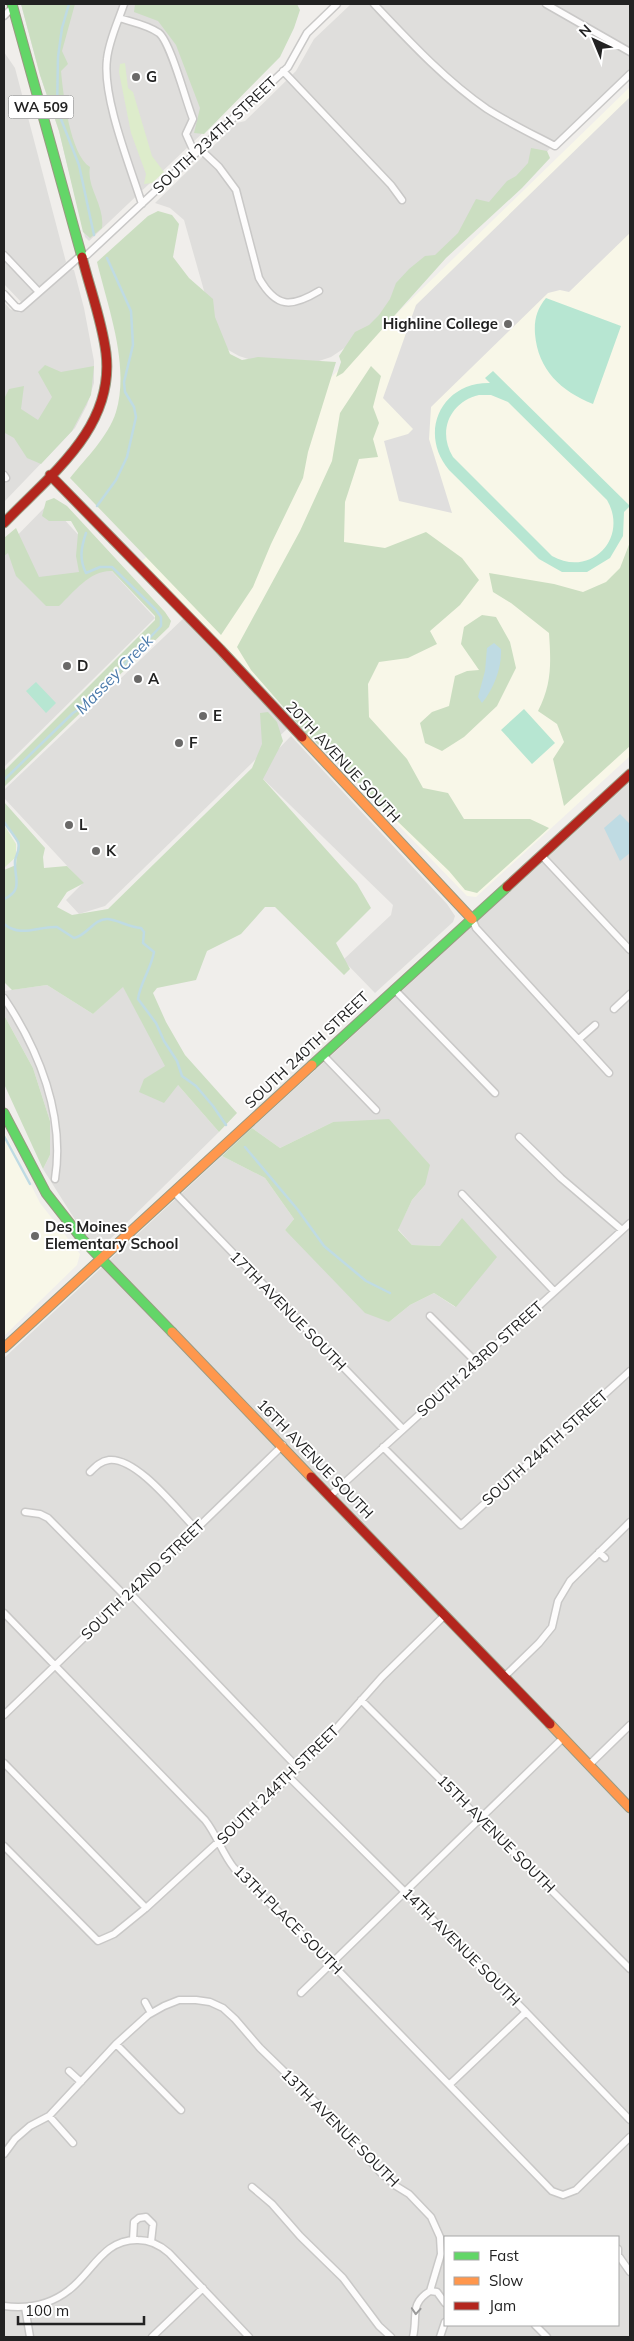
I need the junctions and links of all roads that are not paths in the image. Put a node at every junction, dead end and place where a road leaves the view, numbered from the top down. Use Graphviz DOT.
graph roads {
  1 [pos="124,4"];
  2 [pos="337,4"];
  3 [pos="374,4"];
  4 [pos="546,4"];
  5 [pos="13,5"];
  6 [pos="4,16"];
  7 [pos="119,18"];
  8 [pos="630,52"];
  9 [pos="283,71"];
  10 [pos="630,74"];
  11 [pos="197,151"];
  12 [pos="402,200"];
  13 [pos="142,204"];
  14 [pos="4,255"];
  15 [pos="82,257"];
  16 [pos="319,291"];
  17 [pos="39,292"];
  18 [pos="4,294"];
  19 [pos="50,475"];
  20 [pos="4,523"];
  21 [pos="630,774"];
  22 [pos="542,856"];
  23 [pos="472,919"];
  24 [pos="630,950"];
  25 [pos="394,989"];
  26 [pos="630,994"];
  27 [pos="4,998"];
  28 [pos="614,1009"];
  29 [pos="595,1025"];
  30 [pos="579,1039"];
  31 [pos="323,1055"];
  32 [pos="609,1073"];
  33 [pos="495,1093"];
  34 [pos="376,1110"];
  35 [pos="4,1113"];
  36 [pos="519,1136"];
  37 [pos="55,1179"];
  38 [pos="174,1192"];
  39 [pos="462,1194"];
  40 [pos="630,1223"];
  41 [pos="622,1230"];
  42 [pos="100,1258"];
  43 [pos="554,1291"];
  44 [pos="430,1316"];
  45 [pos="4,1348"];
  46 [pos="476,1362"];
  47 [pos="630,1371"];
  48 [pos="403,1429"];
  49 [pos="282,1445"];
  50 [pos="383,1447"];
  51 [pos="90,1472"];
  52 [pos="331,1495"];
  53 [pos="25,1512"];
  54 [pos="630,1522"];
  55 [pos="196,1529"];
  56 [pos="599,1552"];
  57 [pos="605,1558"];
  58 [pos="128,1595"];
  59 [pos="4,1614"];
  60 [pos="445,1615"];
  61 [pos="55,1665"];
  62 [pos="504,1676"];
  63 [pos="361,1700"];
  64 [pos="4,1715"];
  65 [pos="630,1725"];
  66 [pos="564,1738"];
  67 [pos="4,1763"];
  68 [pos="589,1765"];
  69 [pos="298,1768"];
  70 [pos="289,1777"];
  71 [pos="630,1808"];
  72 [pos="480,1818"];
  73 [pos="219,1842"];
  74 [pos="4,1846"];
  75 [pos="406,1890"];
  76 [pos="146,1908"];
  77 [pos="331,1962"];
  78 [pos="630,1969"];
  79 [pos="301,1993"];
  80 [pos="144,2002"];
  81 [pos="526,2012"];
  82 [pos="151,2013"];
  83 [pos="116,2044"];
  84 [pos="69,2072"];
  85 [pos="81,2082"];
  86 [pos="449,2085"];
  87 [pos="181,2110"];
  88 [pos="48,2116"];
  89 [pos="630,2120"];
  90 [pos="630,2137"];
  91 [pos="73,2143"];
  92 [pos="4,2152"];
  93 [pos="252,2187"];
  94 [pos="133,2240"];
  95 [pos="148,2241"];
  96 [pos="443,2254"];
  97 [pos="619,2256"];
  98 [pos="630,2272"];
  99 [pos="203,2288"];
  100 [pos="430,2291"];
  101 [pos="444,2302"];
  102 [pos="4,2306"];
  103 [pos="28,2307"];
  104 [pos="444,2325"];
  105 [pos="536,2326"];
  106 [pos="30,2337"];
  107 [pos="152,2337"];
  108 [pos="249,2337"];
  109 [pos="391,2337"];
  110 [pos="413,2337"];
  111 [pos="440,2337"];
  112 [pos="547,2337"];
  1 -- 7 [label="street"];
  2 -- 9 [label="street, SOUTH 234TH STREET"];
  3 -- 10 [label="street"];
  4 -- 8 [label="street"];
  5 -- 6 [label="street"];
  5 -- 15 [label="main road, WA 509"];
  7 -- 11 [label="street"];
  7 -- 13 [label="street"];
  9 -- 11 [label="street, SOUTH 234TH STREET"];
  9 -- 12 [label="street"];
  11 -- 13 [label="street, SOUTH 234TH STREET"];
  11 -- 16 [label="street"];
  13 -- 15 [label="street, SOUTH 234TH STREET"];
  14 -- 17 [label="street"];
  15 -- 17 [label="street, SOUTH 234TH STREET"];
  15 -- 19 [label="main road, WA 509"];
  17 -- 18 [label="street, SOUTH 234TH STREET"];
  19 -- 20 [label="main road, WA 509"];
  19 -- 23 [label="main road, 20TH AVENUE SOUTH"];
  21 -- 22 [label="main road, SOUTH 240TH STREET"];
  22 -- 23 [label="main road, SOUTH 240TH STREET"];
  22 -- 24 [label="street"];
  23 -- 25 [label="main road, SOUTH 240TH STREET"];
  23 -- 30 [label="street, 20TH AVENUE SOUTH"];
  25 -- 31 [label="main road, SOUTH 240TH STREET"];
  25 -- 33 [label="street"];
  26 -- 28 [label="street"];
  27 -- 37 [label="street"];
  29 -- 30 [label="street"];
  30 -- 32 [label="street, 20TH AVENUE SOUTH"];
  31 -- 34 [label="street"];
  31 -- 38 [label="main road, SOUTH 240TH STREET"];
  35 -- 42 [label="main road, 16TH AVENUE SOUTH"];
  36 -- 41 [label="street"];
  38 -- 42 [label="main road, SOUTH 240TH STREET"];
  38 -- 48 [label="street, 17TH AVENUE SOUTH"];
  39 -- 43 [label="street"];
  40 -- 41 [label="street, SOUTH 243RD STREET"];
  41 -- 43 [label="street, SOUTH 243RD STREET"];
  42 -- 45 [label="main road, SOUTH 240TH STREET"];
  42 -- 49 [label="main road, 16TH AVENUE SOUTH"];
  43 -- 46 [label="street, SOUTH 243RD STREET"];
  44 -- 46 [label="street"];
  46 -- 48 [label="street, SOUTH 243RD STREET"];
  47 -- 50 [label="street, SOUTH 244TH STREET"];
  48 -- 50 [label="street, SOUTH 243RD STREET"];
  49 -- 52 [label="main road, 16TH AVENUE SOUTH"];
  49 -- 55 [label="street, SOUTH 242ND STREET"];
  50 -- 52 [label="street, SOUTH 243RD STREET"];
  51 -- 55 [label="street"];
  52 -- 60 [label="main road, 16TH AVENUE SOUTH"];
  53 -- 58 [label="street"];
  54 -- 56 [label="street"];
  55 -- 58 [label="street, SOUTH 242ND STREET"];
  56 -- 57 [label="street"];
  56 -- 62 [label="street"];
  58 -- 61 [label="street, SOUTH 242ND STREET"];
  58 -- 69 [label="street"];
  59 -- 61 [label="street, 13TH PLACE SOUTH"];
  60 -- 62 [label="main road, 16TH AVENUE SOUTH"];
  60 -- 63 [label="street, SOUTH 244TH STREET"];
  61 -- 64 [label="street, SOUTH 242ND STREET"];
  61 -- 73 [label="street, 13TH PLACE SOUTH"];
  62 -- 66 [label="main road, 16TH AVENUE SOUTH"];
  63 -- 69 [label="street, SOUTH 244TH STREET"];
  63 -- 72 [label="street, 15TH AVENUE SOUTH"];
  65 -- 68 [label="street"];
  66 -- 68 [label="main road, 16TH AVENUE SOUTH"];
  66 -- 72 [label="street"];
  67 -- 76 [label="street"];
  68 -- 71 [label="main road, 16TH AVENUE SOUTH"];
  69 -- 70 [label="street, SOUTH 244TH STREET"];
  70 -- 73 [label="street, SOUTH 244TH STREET"];
  70 -- 75 [label="street, 14TH AVENUE SOUTH"];
  72 -- 75 [label="street"];
  72 -- 78 [label="street, 15TH AVENUE SOUTH"];
  73 -- 76 [label="street, SOUTH 244TH STREET"];
  73 -- 77 [label="street, 13TH PLACE SOUTH"];
  74 -- 76 [label="street, SOUTH 244TH STREET"];
  75 -- 77 [label="street"];
  75 -- 81 [label="street, 14TH AVENUE SOUTH"];
  77 -- 79 [label="street"];
  77 -- 86 [label="street, 13TH PLACE SOUTH"];
  80 -- 82 [label="street"];
  81 -- 86 [label="street"];
  81 -- 89 [label="street, 14TH AVENUE SOUTH"];
  82 -- 83 [label="street"];
  82 -- 96 [label="street, 13TH AVENUE SOUTH"];
  83 -- 85 [label="street"];
  83 -- 87 [label="street"];
  84 -- 85 [label="street"];
  85 -- 88 [label="street"];
  86 -- 90 [label="street, 13TH PLACE SOUTH"];
  88 -- 91 [label="street"];
  88 -- 92 [label="street"];
  93 -- 109 [label="street"];
  94 -- 95 [label="street"];
  94 -- 95 [label="street"];
  94 -- 103 [label="street"];
  95 -- 99 [label="street"];
  96 -- 100 [label="street"];
  97 -- 98 [label="street"];
  99 -- 107 [label="street"];
  99 -- 108 [label="street"];
  100 -- 101 [label="street"];
  100 -- 110 [label="street, one-way"];
  102 -- 103 [label="street"];
  103 -- 106 [label="street"];
  104 -- 111 [label="street"];
  105 -- 112 [label="street"];
}
